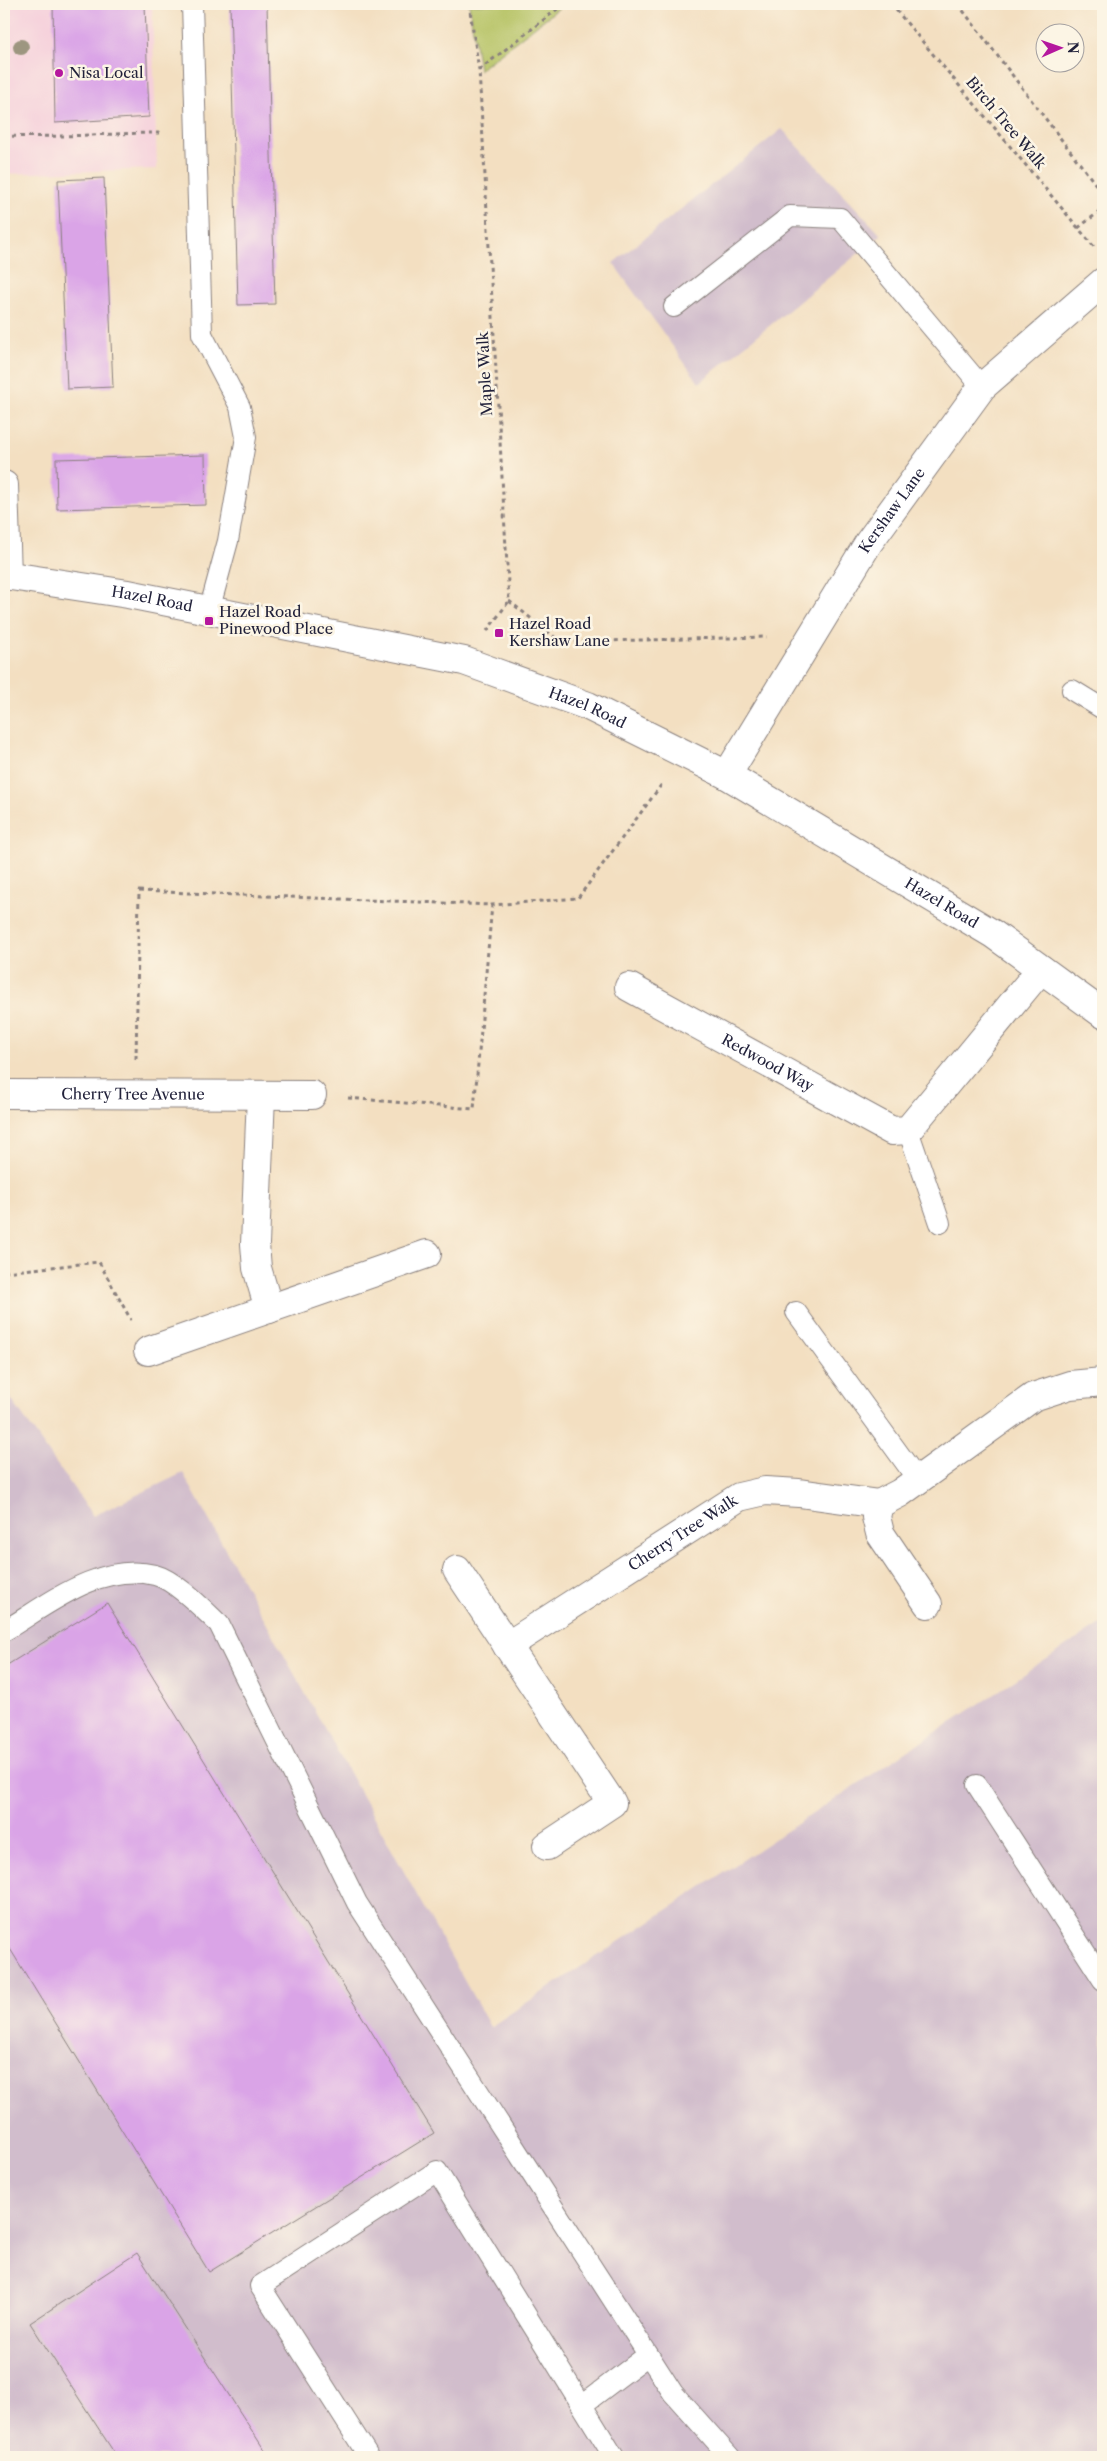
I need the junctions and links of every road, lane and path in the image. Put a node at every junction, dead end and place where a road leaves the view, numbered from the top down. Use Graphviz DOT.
graph roads {
  1 [pos="192,4"];
  2 [pos="469,4"];
  3 [pos="564,4"];
  4 [pos="891,4"];
  5 [pos="958,4"];
  6 [pos="479,70"];
  7 [pos="196,133"];
  8 [pos="4,136"];
  9 [pos="1103,194"];
  10 [pos="1103,209"];
  11 [pos="1078,228"];
  12 [pos="1097,250"];
  13 [pos="1103,282"];
  14 [pos="674,307"];
  15 [pos="982,387"];
  16 [pos="4,485"];
  17 [pos="5,576"];
  18 [pos="509,601"];
  19 [pos="209,611"];
  20 [pos="812,636"];
  21 [pos="464,661"];
  22 [pos="1072,690"];
  23 [pos="1103,709"];
  24 [pos="684,754"];
  25 [pos="727,775"];
  26 [pos="492,905"];
  27 [pos="1041,969"];
  28 [pos="629,987"];
  29 [pos="1103,1014"];
  30 [pos="4,1094"];
  31 [pos="136,1094"];
  32 [pos="262,1095"];
  33 [pos="312,1095"];
  34 [pos="908,1130"];
  35 [pos="940,1223"];
  36 [pos="427,1254"];
  37 [pos="4,1272"];
  38 [pos="269,1309"];
  39 [pos="796,1312"];
  40 [pos="148,1351"];
  41 [pos="1103,1382"];
  42 [pos="918,1480"];
  43 [pos="879,1504"];
  44 [pos="457,1570"];
  45 [pos="928,1604"];
  46 [pos="4,1631"];
  47 [pos="507,1646"];
  48 [pos="977,1785"];
  49 [pos="547,1846"];
  50 [pos="1103,1980"];
  51 [pos="648,2355"];
  52 [pos="582,2405"];
  53 [pos="368,2457"];
  54 [pos="614,2457"];
  55 [pos="730,2457"];
  1 -- 7 [label="lane"];
  2 -- 6 [label="path, Maple Walk"];
  3 -- 6 [label="path"];
  4 -- 11 [label="path, Birch Tree Walk"];
  5 -- 9 [label="path"];
  6 -- 18 [label="path, Maple Walk"];
  7 -- 8 [label="path"];
  7 -- 19 [label="lane"];
  10 -- 11 [label="path"];
  11 -- 12 [label="path, Birch Tree Walk"];
  13 -- 15 [label="street, Kershaw Lane"];
  14 -- 15 [label="lane"];
  15 -- 20 [label="street, Kershaw Lane"];
  16 -- 17 [label="street"];
  17 -- 19 [label="street, Hazel Road"];
  18 -- 20 [label="path"];
  18 -- 21 [label="path"];
  19 -- 21 [label="street, Hazel Road"];
  20 -- 25 [label="street, Kershaw Lane"];
  21 -- 24 [label="street, Hazel Road"];
  22 -- 23 [label="lane"];
  24 -- 25 [label="street, Hazel Road"];
  24 -- 26 [label="path"];
  25 -- 27 [label="street, Hazel Road"];
  26 -- 31 [label="path"];
  26 -- 33 [label="path"];
  27 -- 29 [label="street, Hazel Road"];
  27 -- 34 [label="street"];
  28 -- 34 [label="street, Redwood Way"];
  30 -- 31 [label="street, Cherry Tree Avenue"];
  31 -- 32 [label="street, Cherry Tree Avenue"];
  32 -- 33 [label="street, Cherry Tree Avenue"];
  32 -- 38 [label="street"];
  34 -- 35 [label="lane"];
  36 -- 38 [label="street"];
  37 -- 40 [label="path"];
  38 -- 40 [label="street"];
  39 -- 42 [label="lane"];
  41 -- 42 [label="street"];
  42 -- 43 [label="street"];
  43 -- 45 [label="street"];
  43 -- 47 [label="street, Cherry Tree Walk"];
  44 -- 47 [label="street"];
  46 -- 51 [label="lane"];
  47 -- 49 [label="street"];
  48 -- 50 [label="lane"];
  51 -- 52 [label="lane"];
  51 -- 55 [label="lane"];
  52 -- 53 [label="lane"];
  52 -- 54 [label="lane"];
}
